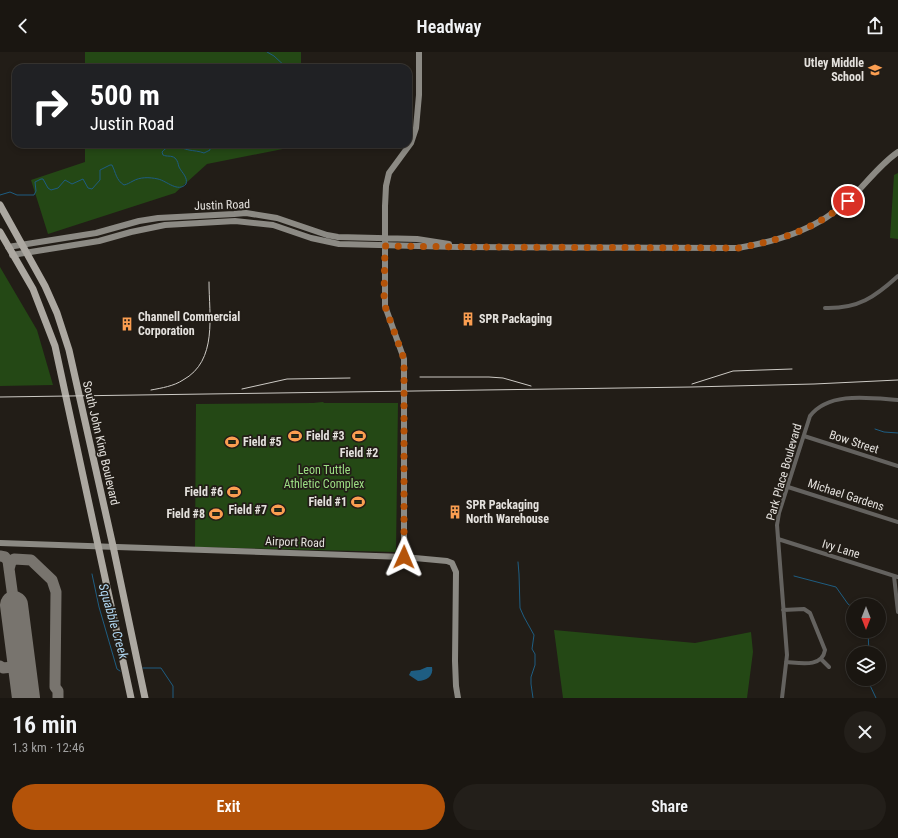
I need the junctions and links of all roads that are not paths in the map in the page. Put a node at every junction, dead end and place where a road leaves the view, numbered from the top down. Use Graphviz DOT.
graph roads {
  1 [pos="419,52"];
  2 [pos="412,141"];
  3 [pos="407,148"];
  4 [pos="898,152"];
  5 [pos="0,205"];
  6 [pos="314,231"];
  7 [pos="0,232"];
  8 [pos="311,238"];
  9 [pos="385,239"];
  10 [pos="22,245"];
  11 [pos="385,246"];
  12 [pos="8,247"];
  13 [pos="458,247"];
  14 [pos="26,252"];
  15 [pos="12,255"];
  16 [pos="898,276"];
  17 [pos="825,308"];
  18 [pos="898,400"];
  19 [pos="804,436"];
  20 [pos="898,466"];
  21 [pos="788,487"];
  22 [pos="898,522"];
  23 [pos="778,539"];
  24 [pos="0,543"];
  25 [pos="98,546"];
  26 [pos="113,546"];
  27 [pos="404,557"];
  28 [pos="896,576"];
  29 [pos="783,610"];
  30 [pos="898,612"];
  31 [pos="821,659"];
  32 [pos="786,662"];
  33 [pos="829,667"];
  34 [pos="131,698"];
  35 [pos="144,698"];
  36 [pos="458,698"];
  37 [pos="782,698"];
  1 -- 2 [label="street"];
  3 -- 9 [label="street"];
  4 -- 13 [label="street, Justin Road"];
  5 -- 10 [label="main road, South John King Boulevard"];
  6 -- 8 [label="street"];
  6 -- 9 [label="street, Justin Road"];
  6 -- 10 [label="street, Justin Road"];
  7 -- 12 [label="main road, South John King Boulevard"];
  8 -- 11 [label="street, Justin Road"];
  8 -- 14 [label="street, Justin Road"];
  9 -- 11 [label="street"];
  9 -- 13 [label="street, Justin Road"];
  10 -- 12 [label="street, Justin Road"];
  10 -- 14 [label="main road, South John King Boulevard"];
  11 -- 13 [label="street, Justin Road"];
  11 -- 27 [label="street"];
  12 -- 15 [label="main road, South John King Boulevard"];
  14 -- 15 [label="street, Justin Road"];
  14 -- 26 [label="main road, South John King Boulevard"];
  15 -- 25 [label="main road, South John King Boulevard"];
  16 -- 17 [label="street"];
  18 -- 19 [label="street, Park Place Boulevard"];
  19 -- 20 [label="street, Bow Street"];
  19 -- 21 [label="street, Park Place Boulevard"];
  21 -- 22 [label="street, Michael Gardens"];
  21 -- 23 [label="street, Park Place Boulevard"];
  23 -- 28 [label="street, Ivy Lane"];
  23 -- 29 [label="street, Park Place Boulevard"];
  24 -- 25 [label="street, Airport Road"];
  25 -- 26 [label="street, Airport Road"];
  25 -- 34 [label="main road, South John King Boulevard"];
  26 -- 27 [label="street, Airport Road"];
  26 -- 35 [label="main road, South John King Boulevard"];
  27 -- 36 [label="street, Airport Road"];
  28 -- 30 [label="street"];
  29 -- 31 [label="street"];
  29 -- 32 [label="street, Park Place Boulevard"];
  31 -- 32 [label="street"];
  31 -- 33 [label="street"];
  32 -- 37 [label="street, Park Place Boulevard"];
}
